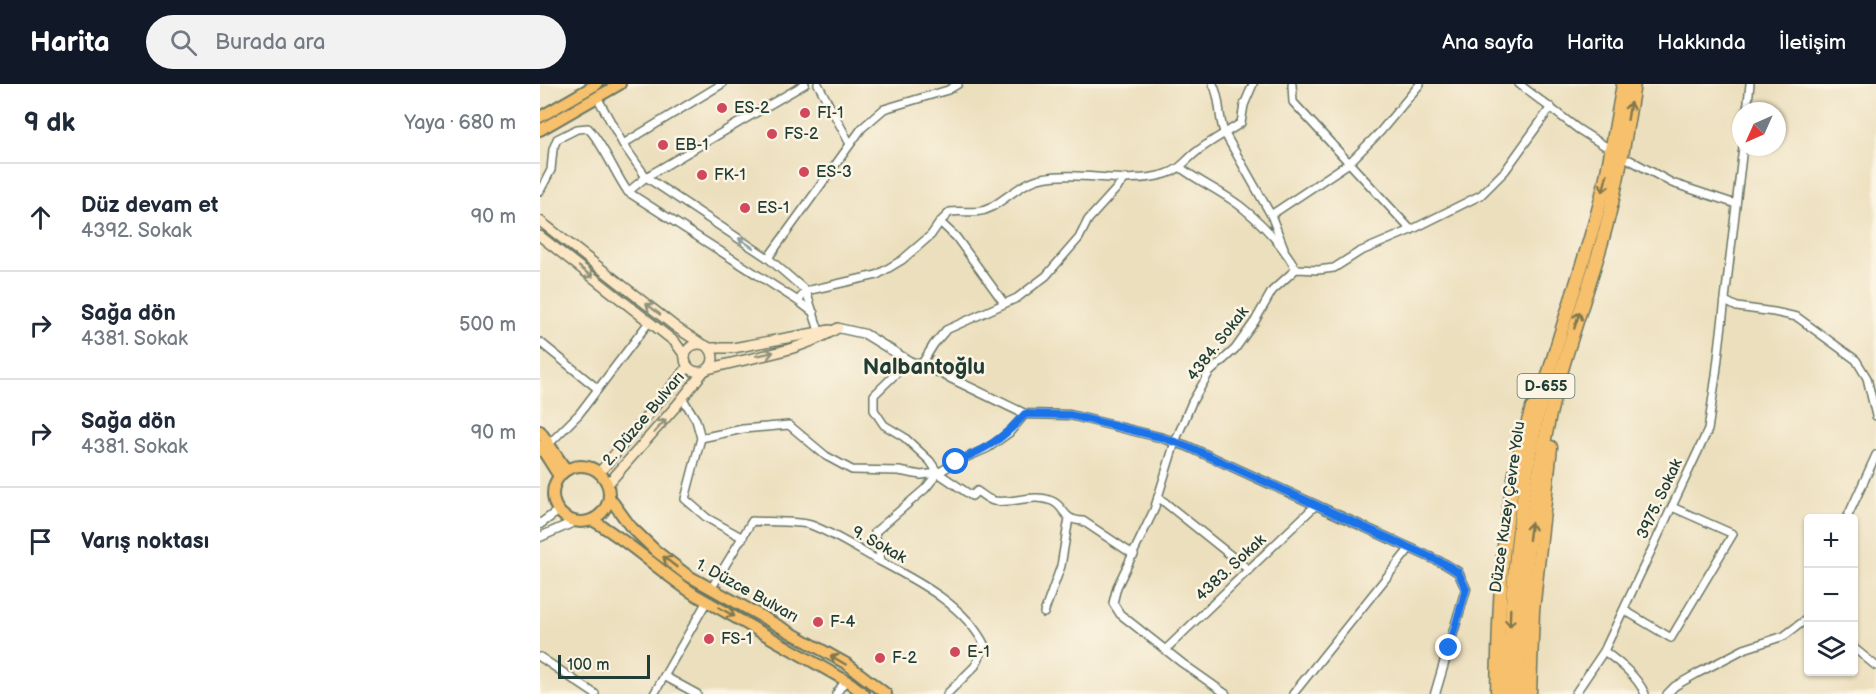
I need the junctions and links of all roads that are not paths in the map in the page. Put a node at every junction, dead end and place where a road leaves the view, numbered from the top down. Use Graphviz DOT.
graph roads {
  1 [pos="620,84"];
  2 [pos="722,84"];
  3 [pos="806,84"];
  4 [pos="818,84"];
  5 [pos="958,84"];
  6 [pos="1213,84"];
  7 [pos="1253,84"];
  8 [pos="1292,84"];
  9 [pos="1420,84"];
  10 [pos="1519,84"];
  11 [pos="1623,84"];
  12 [pos="1634,84"];
  13 [pos="1750,84"];
  14 [pos="594,85"];
  15 [pos="597,97"];
  16 [pos="1748,102"];
  17 [pos="1551,107"];
  18 [pos="540,117"];
  19 [pos="540,130"];
  20 [pos="1224,132"];
  21 [pos="623,144"];
  22 [pos="850,144"];
  23 [pos="1605,146"];
  24 [pos="1742,156"];
  25 [pos="1630,160"];
  26 [pos="1349,163"];
  27 [pos="1181,168"];
  28 [pos="646,177"];
  29 [pos="1126,178"];
  30 [pos="540,191"];
  31 [pos="628,192"];
  32 [pos="1736,204"];
  33 [pos="1271,215"];
  34 [pos="540,221"];
  35 [pos="940,222"];
  36 [pos="1411,230"];
  37 [pos="540,236"];
  38 [pos="1284,248"];
  39 [pos="768,258"];
  40 [pos="1296,269"];
  41 [pos="806,291"];
  42 [pos="798,301"];
  43 [pos="1725,301"];
  44 [pos="1004,303"];
  45 [pos="814,313"];
  46 [pos="649,322"];
  47 [pos="838,328"];
  48 [pos="820,336"];
  49 [pos="540,342"];
  50 [pos="700,343"];
  51 [pos="1563,343"];
  52 [pos="710,348"];
  53 [pos="685,356"];
  54 [pos="909,362"];
  55 [pos="921,365"];
  56 [pos="688,367"];
  57 [pos="706,370"];
  58 [pos="598,389"];
  59 [pos="683,399"];
  60 [pos="1025,414"];
  61 [pos="1876,416"];
  62 [pos="540,431"];
  63 [pos="701,438"];
  64 [pos="1175,442"];
  65 [pos="544,445"];
  66 [pos="1876,456"];
  67 [pos="562,473"];
  68 [pos="599,473"];
  69 [pos="938,473"];
  70 [pos="607,485"];
  71 [pos="609,497"];
  72 [pos="1158,497"];
  73 [pos="1316,505"];
  74 [pos="1672,507"];
  75 [pos="558,511"];
  76 [pos="1849,514"];
  77 [pos="1069,518"];
  78 [pos="592,520"];
  79 [pos="574,522"];
  80 [pos="540,523"];
  81 [pos="540,537"];
  82 [pos="743,538"];
  83 [pos="1410,548"];
  84 [pos="1134,555"];
  85 [pos="881,561"];
  86 [pos="1249,570"];
  87 [pos="711,589"];
  88 [pos="707,601"];
  89 [pos="1624,610"];
  90 [pos="1044,613"];
  91 [pos="1804,622"];
  92 [pos="1165,650"];
  93 [pos="1604,651"];
  94 [pos="1858,651"];
  95 [pos="540,657"];
  96 [pos="1876,666"];
  97 [pos="664,676"];
  98 [pos="846,680"];
  99 [pos="594,694"];
  100 [pos="654,694"];
  101 [pos="697,694"];
  102 [pos="837,694"];
  103 [pos="864,694"];
  104 [pos="886,694"];
  105 [pos="947,694"];
  106 [pos="1226,694"];
  107 [pos="1293,694"];
  108 [pos="1435,694"];
  109 [pos="1497,694"];
  110 [pos="1508,694"];
  111 [pos="1519,694"];
  112 [pos="1530,694"];
  113 [pos="1575,694"];
  114 [pos="1645,694"];
  115 [pos="1667,694"];
  1 -- 15 [label="main road"];
  2 -- 21 [label="street"];
  3 -- 28 [label="street"];
  4 -- 22 [label="street"];
  5 -- 22 [label="street"];
  6 -- 20 [label="street"];
  7 -- 20 [label="street"];
  8 -- 26 [label="street"];
  9 -- 26 [label="street"];
  10 -- 17 [label="street"];
  11 -- 51 [label="highway, Düzce Kuzey Çevre Yolu / D-655, one-way"];
  51 -- 12 [label="highway, Düzce Kuzey Çevre Yolu / D-655, one-way"];
  13 -- 16 [label="street"];
  14 -- 18 [label="main road"];
  15 -- 19 [label="main road"];
  15 -- 21 [label="street"];
  17 -- 23 [label="street"];
  17 -- 36 [label="street"];
  20 -- 27 [label="street"];
  20 -- 33 [label="street"];
  21 -- 28 [label="street"];
  22 -- 39 [label="street"];
  24 -- 32 [label="street, 3975. Sokak"];
  25 -- 32 [label="street"];
  26 -- 33 [label="street"];
  26 -- 36 [label="street"];
  27 -- 29 [label="street"];
  27 -- 38 [label="street"];
  28 -- 31 [label="street"];
  39 -- 28 [label="street, one-way"];
  29 -- 35 [label="street"];
  29 -- 44 [label="street"];
  30 -- 31 [label="street"];
  31 -- 42 [label="street"];
  32 -- 43 [label="street, 3975. Sokak"];
  33 -- 38 [label="street"];
  50 -- 34 [label="main road, one-way"];
  35 -- 41 [label="street"];
  35 -- 44 [label="street"];
  36 -- 40 [label="street"];
  37 -- 46 [label="main road, one-way"];
  38 -- 40 [label="street"];
  39 -- 41 [label="street"];
  40 -- 64 [label="street, 4384. Sokak"];
  41 -- 42 [label="street"];
  41 -- 45 [label="street"];
  42 -- 45 [label="street"];
  43 -- 61 [label="street"];
  43 -- 74 [label="street, 3975. Sokak"];
  44 -- 55 [label="street"];
  45 -- 48 [label="street"];
  46 -- 53 [label="main road"];
  46 -- 58 [label="street"];
  47 -- 48 [label="main road"];
  47 -- 54 [label="street"];
  48 -- 52 [label="main road"];
  57 -- 48 [label="main road, one-way"];
  49 -- 58 [label="street"];
  50 -- 52 [label="main road"];
  50 -- 53 [label="main road"];
  51 -- 109 [label="highway"];
  51 -- 110 [label="highway, Düzce Kuzey Çevre Yolu / D-655, one-way"];
  111 -- 51 [label="highway, Düzce Kuzey Çevre Yolu / D-655, one-way"];
  51 -- 112 [label="highway"];
  52 -- 57 [label="main road"];
  53 -- 56 [label="main road"];
  54 -- 55 [label="street"];
  54 -- 69 [label="street"];
  55 -- 60 [label="street"];
  56 -- 57 [label="main road"];
  56 -- 68 [label="main road, 2. Düzce Bulvarı"];
  57 -- 59 [label="main road, 2. Düzce Bulvarı"];
  58 -- 65 [label="street"];
  59 -- 63 [label="street"];
  70 -- 59 [label="main road, 2. Düzce Bulvarı, one-way"];
  60 -- 64 [label="street"];
  60 -- 69 [label="street"];
  62 -- 65 [label="main road"];
  63 -- 69 [label="street"];
  63 -- 82 [label="street"];
  64 -- 72 [label="street, 4384. Sokak"];
  64 -- 73 [label="street"];
  65 -- 67 [label="main road"];
  66 -- 76 [label="street"];
  67 -- 68 [label="main road"];
  67 -- 75 [label="main road"];
  68 -- 70 [label="main road"];
  69 -- 77 [label="street"];
  69 -- 85 [label="street"];
  70 -- 71 [label="main road"];
  71 -- 78 [label="main road"];
  87 -- 71 [label="main road, 1. Düzce Bulvarı, one-way"];
  72 -- 84 [label="street, 4384. Sokak"];
  72 -- 86 [label="street"];
  73 -- 83 [label="street"];
  73 -- 86 [label="street, 4383. Sokak"];
  74 -- 89 [label="street, 3975. Sokak"];
  74 -- 89 [label="street"];
  75 -- 79 [label="main road"];
  75 -- 80 [label="street"];
  77 -- 84 [label="street"];
  77 -- 90 [label="street"];
  78 -- 79 [label="main road"];
  78 -- 88 [label="main road, 1. Düzce Bulvarı"];
  79 -- 81 [label="street"];
  82 -- 85 [label="street, 9. Sokak"];
  82 -- 87 [label="street, 9. Sokak"];
  83 -- 107 [label="street"];
  83 -- 108 [label="street"];
  84 -- 92 [label="street, 4384. Sokak"];
  85 -- 105 [label="street, 9. Sokak"];
  86 -- 92 [label="street, 4383. Sokak"];
  104 -- 87 [label="main road, 1. Düzce Bulvarı, one-way"];
  88 -- 97 [label="street"];
  88 -- 98 [label="main road, 1. Düzce Bulvarı, one-way"];
  89 -- 93 [label="street, 3975. Sokak"];
  91 -- 115 [label="street"];
  92 -- 106 [label="street"];
  93 -- 113 [label="street, 3975. Sokak"];
  93 -- 114 [label="street"];
  94 -- 96 [label="street"];
  95 -- 99 [label="street"];
  97 -- 100 [label="street"];
  97 -- 101 [label="street"];
  98 -- 102 [label="street"];
  98 -- 103 [label="main road, 1. Düzce Bulvarı"];
}
